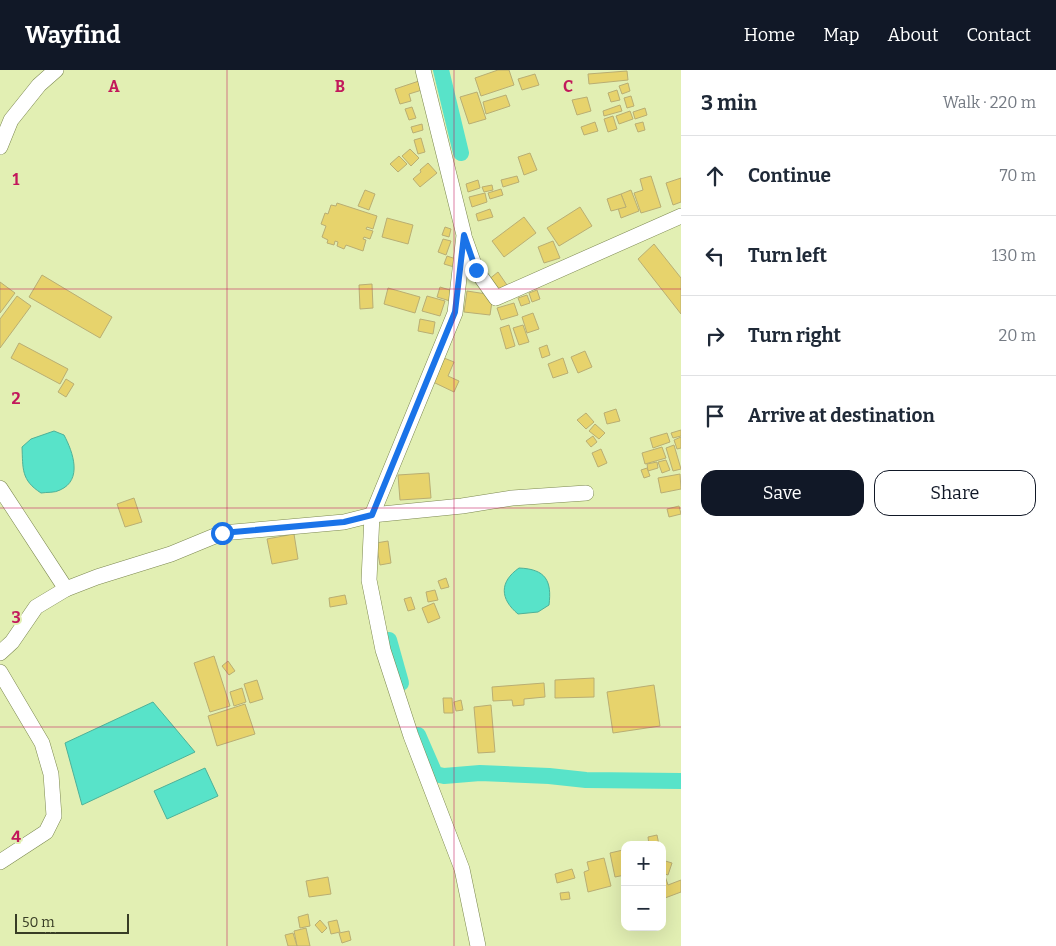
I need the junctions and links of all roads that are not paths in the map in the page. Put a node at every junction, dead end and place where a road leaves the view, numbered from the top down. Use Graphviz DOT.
graph roads {
  1 [pos="56,70"];
  2 [pos="423,70"];
  3 [pos="0,147"];
  4 [pos="681,216"];
  5 [pos="464,235"];
  6 [pos="0,488"];
  7 [pos="586,493"];
  8 [pos="372,515"];
  9 [pos="66,589"];
  10 [pos="0,653"];
  11 [pos="0,672"];
  12 [pos="0,862"];
  13 [pos="478,946"];
  1 -- 3 [label="street"];
  2 -- 5 [label="street"];
  4 -- 5 [label="street"];
  5 -- 8 [label="street"];
  6 -- 9 [label="street"];
  7 -- 8 [label="street"];
  8 -- 9 [label="street"];
  8 -- 13 [label="street"];
  9 -- 10 [label="street"];
  11 -- 12 [label="street"];
}
